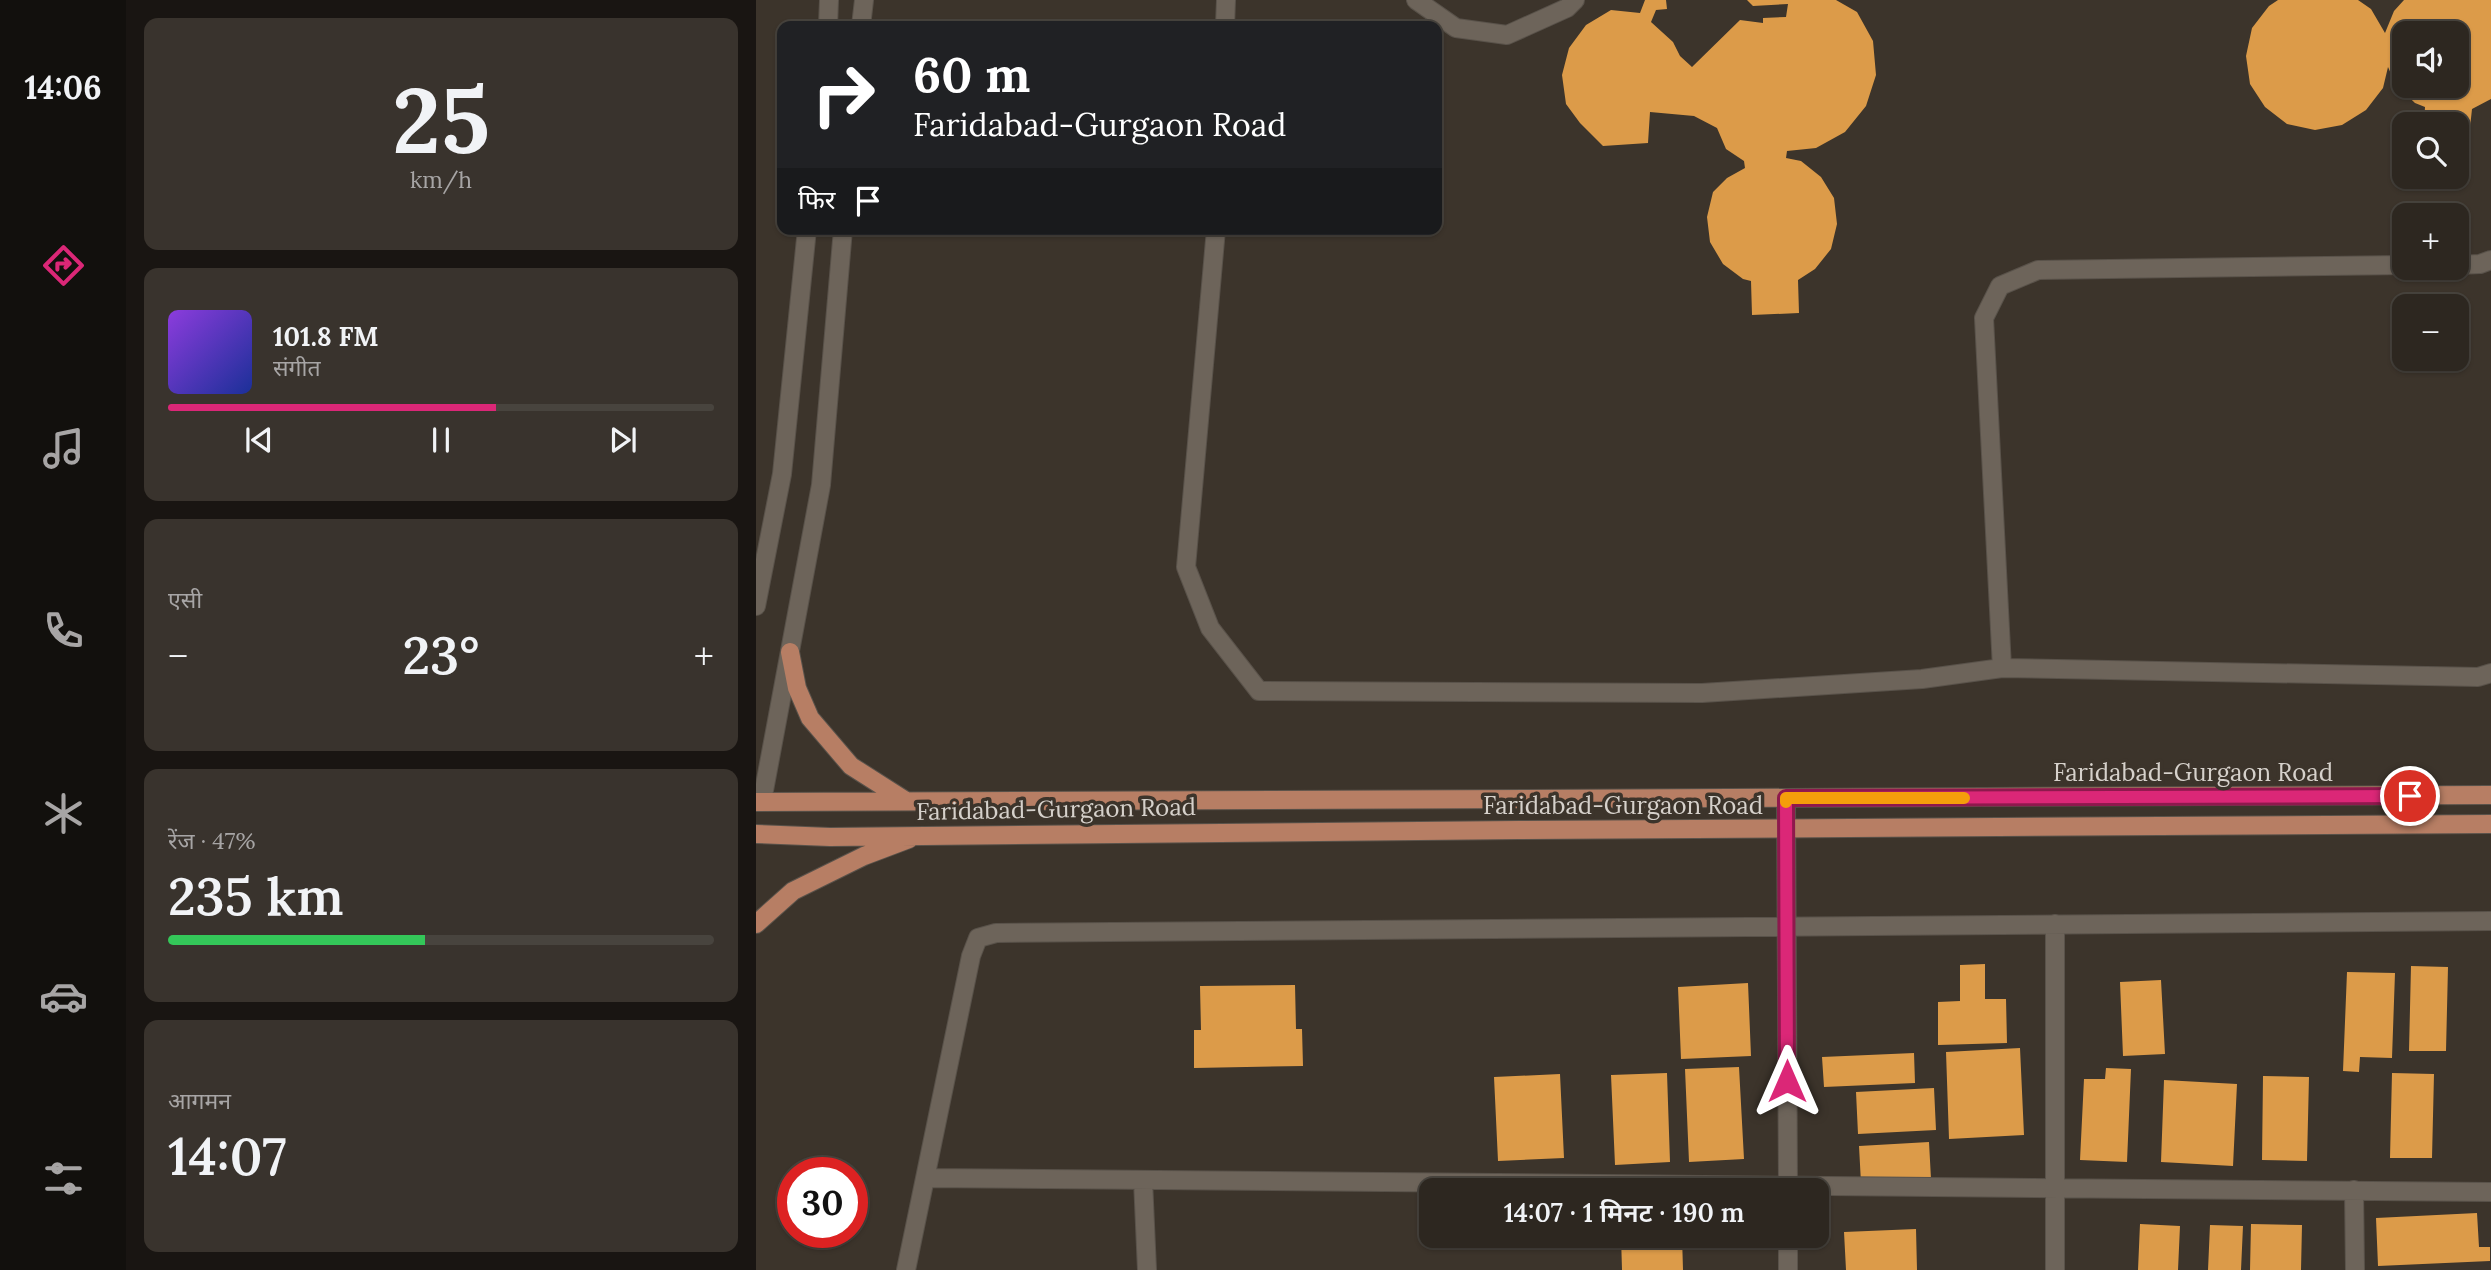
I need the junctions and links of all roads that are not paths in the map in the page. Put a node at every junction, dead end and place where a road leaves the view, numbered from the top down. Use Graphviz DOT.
graph roads {
  1 [pos="830,0"];
  2 [pos="864,0"];
  3 [pos="1226,0"];
  4 [pos="1416,0"];
  5 [pos="1575,0"];
  6 [pos="828,21"];
  7 [pos="862,21"];
  8 [pos="1226,21"];
  9 [pos="806,235"];
  10 [pos="843,235"];
  11 [pos="1215,235"];
  12 [pos="2491,260"];
  13 [pos="2469,264"];
  14 [pos="2392,265"];
  15 [pos="756,606"];
  16 [pos="790,652"];
  17 [pos="2002,668"];
  18 [pos="2491,673"];
  19 [pos="2491,795"];
  20 [pos="1786,798"];
  21 [pos="906,801"];
  22 [pos="759,802"];
  23 [pos="2491,824"];
  24 [pos="1787,828"];
  25 [pos="756,833"];
  26 [pos="923,834"];
  27 [pos="2491,921"];
  28 [pos="756,924"];
  29 [pos="2055,924"];
  30 [pos="1787,925"];
  31 [pos="926,1178"];
  32 [pos="1787,1178"];
  33 [pos="1143,1180"];
  34 [pos="1419,1183"];
  35 [pos="1829,1187"];
  36 [pos="2055,1187"];
  37 [pos="2354,1190"];
  38 [pos="2491,1192"];
  39 [pos="1788,1248"];
  40 [pos="906,1270"];
  41 [pos="1147,1270"];
  42 [pos="1788,1270"];
  43 [pos="2055,1270"];
  44 [pos="2356,1270"];
  1 -- 6 [label="street"];
  2 -- 7 [label="street"];
  3 -- 8 [label="street"];
  4 -- 5 [label="street"];
  9 -- 15 [label="street"];
  10 -- 16 [label="street"];
  11 -- 17 [label="street"];
  12 -- 13 [label="street"];
  14 -- 17 [label="street"];
  16 -- 21 [label="main road"];
  16 -- 22 [label="street"];
  17 -- 18 [label="street"];
  19 -- 20 [label="main road, Faridabad-Gurgaon Road"];
  20 -- 21 [label="main road, Faridabad-Gurgaon Road"];
  20 -- 24 [label="street"];
  21 -- 22 [label="main road, Faridabad-Gurgaon Road"];
  22 -- 25 [label="main road, Faridabad-Gurgaon Road"];
  23 -- 24 [label="main road, Faridabad-Gurgaon Road"];
  24 -- 26 [label="main road, Faridabad-Gurgaon Road"];
  24 -- 30 [label="street"];
  25 -- 26 [label="main road, Faridabad-Gurgaon Road"];
  26 -- 28 [label="main road"];
  27 -- 29 [label="street"];
  29 -- 30 [label="street"];
  29 -- 36 [label="street"];
  30 -- 31 [label="street"];
  30 -- 32 [label="street"];
  31 -- 33 [label="street"];
  31 -- 40 [label="street"];
  33 -- 34 [label="street"];
  33 -- 41 [label="street"];
  35 -- 36 [label="street"];
  36 -- 37 [label="street"];
  36 -- 43 [label="street"];
  37 -- 38 [label="street"];
  37 -- 44 [label="street"];
  39 -- 42 [label="street"];
}
